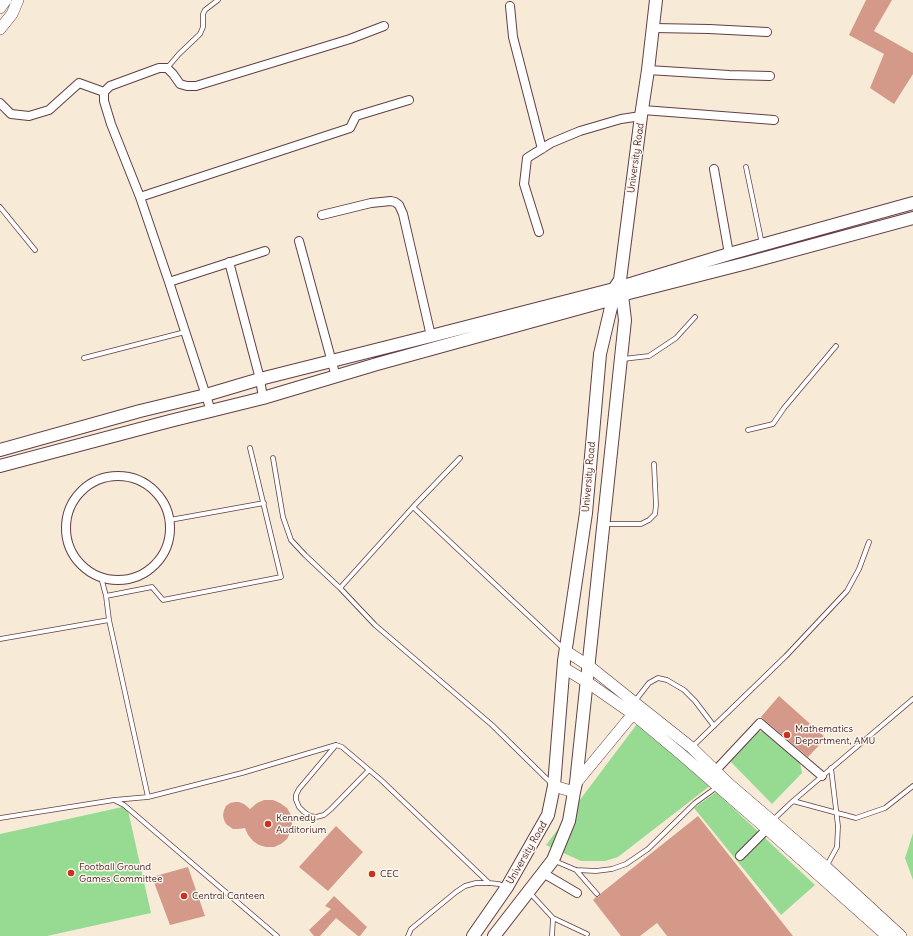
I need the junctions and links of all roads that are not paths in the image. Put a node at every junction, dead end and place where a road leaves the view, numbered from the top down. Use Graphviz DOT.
graph roads {
  1 [pos="6,0"];
  2 [pos="18,0"];
  3 [pos="218,0"];
  4 [pos="656,0"];
  5 [pos="510,6"];
  6 [pos="0,8"];
  7 [pos="384,26"];
  8 [pos="654,28"];
  9 [pos="0,29"];
  10 [pos="767,32"];
  11 [pos="167,68"];
  12 [pos="648,70"];
  13 [pos="770,76"];
  14 [pos="104,92"];
  15 [pos="409,100"];
  16 [pos="0,103"];
  17 [pos="642,113"];
  18 [pos="774,120"];
  19 [pos="542,149"];
  20 [pos="746,167"];
  21 [pos="714,169"];
  22 [pos="140,197"];
  23 [pos="913,203"];
  24 [pos="0,207"];
  25 [pos="322,215"];
  26 [pos="913,218"];
  27 [pos="539,232"];
  28 [pos="298,241"];
  29 [pos="762,245"];
  30 [pos="35,250"];
  31 [pos="265,251"];
  32 [pos="728,254"];
  33 [pos="229,262"];
  34 [pos="169,282"];
  35 [pos="618,290"];
  36 [pos="695,317"];
  37 [pos="185,332"];
  38 [pos="432,336"];
  39 [pos="836,346"];
  40 [pos="84,358"];
  41 [pos="620,359"];
  42 [pos="331,361"];
  43 [pos="336,377"];
  44 [pos="260,379"];
  45 [pos="206,395"];
  46 [pos="263,398"];
  47 [pos="211,411"];
  48 [pos="748,430"];
  49 [pos="250,448"];
  50 [pos="0,450"];
  51 [pos="273,458"];
  52 [pos="460,458"];
  53 [pos="654,464"];
  54 [pos="0,466"];
  55 [pos="264,503"];
  56 [pos="413,506"];
  57 [pos="170,520"];
  58 [pos="603,524"];
  59 [pos="869,542"];
  60 [pos="101,577"];
  61 [pos="340,588"];
  62 [pos="106,596"];
  63 [pos="109,620"];
  64 [pos="0,639"];
  65 [pos="566,651"];
  66 [pos="588,666"];
  67 [pos="564,668"];
  68 [pos="587,682"];
  69 [pos="913,699"];
  70 [pos="636,707"];
  71 [pos="714,726"];
  72 [pos="336,745"];
  73 [pos="692,748"];
  74 [pos="831,768"];
  75 [pos="369,770"];
  76 [pos="716,771"];
  77 [pos="822,776"];
  78 [pos="554,786"];
  79 [pos="718,786"];
  80 [pos="913,786"];
  81 [pos="575,787"];
  82 [pos="148,797"];
  83 [pos="114,800"];
  84 [pos="792,801"];
  85 [pos="836,813"];
  86 [pos="0,818"];
  87 [pos="769,825"];
  88 [pos="740,856"];
  89 [pos="553,860"];
  90 [pos="826,867"];
  91 [pos="576,870"];
  92 [pos="543,873"];
  93 [pos="489,883"];
  94 [pos="507,887"];
  95 [pos="528,891"];
  96 [pos="576,893"];
  97 [pos="597,894"];
  98 [pos="553,918"];
  99 [pos="587,934"];
  100 [pos="277,936"];
  101 [pos="408,936"];
  102 [pos="473,936"];
  103 [pos="494,936"];
  104 [pos="552,936"];
  105 [pos="887,936"];
  106 [pos="901,936"];
  1 -- 6 [label="street"];
  2 -- 9 [label="street"];
  3 -- 11 [label="lane"];
  4 -- 8 [label="main road, University Road"];
  5 -- 19 [label="street"];
  7 -- 11 [label="street"];
  8 -- 10 [label="street"];
  8 -- 12 [label="main road, University Road"];
  11 -- 14 [label="street"];
  12 -- 13 [label="street"];
  12 -- 17 [label="main road, University Road"];
  14 -- 16 [label="street"];
  14 -- 22 [label="street"];
  15 -- 22 [label="street"];
  17 -- 18 [label="street"];
  17 -- 19 [label="street"];
  17 -- 35 [label="main road, University Road"];
  19 -- 27 [label="street"];
  20 -- 29 [label="lane"];
  21 -- 32 [label="street"];
  22 -- 34 [label="street"];
  23 -- 29 [label="main road"];
  24 -- 30 [label="lane"];
  25 -- 38 [label="street"];
  26 -- 35 [label="main road"];
  28 -- 42 [label="street"];
  29 -- 32 [label="main road"];
  31 -- 33 [label="street"];
  32 -- 35 [label="main road"];
  33 -- 34 [label="street"];
  33 -- 44 [label="street"];
  34 -- 37 [label="street"];
  35 -- 38 [label="main road"];
  35 -- 41 [label="main road"];
  35 -- 43 [label="main road"];
  35 -- 65 [label="main road, University Road"];
  36 -- 41 [label="lane"];
  37 -- 40 [label="lane"];
  37 -- 45 [label="street"];
  38 -- 42 [label="main road"];
  39 -- 48 [label="lane"];
  41 -- 58 [label="main road"];
  42 -- 43 [label="street"];
  42 -- 44 [label="main road"];
  43 -- 46 [label="main road"];
  44 -- 45 [label="main road"];
  44 -- 46 [label="street"];
  45 -- 47 [label="street"];
  45 -- 50 [label="main road"];
  46 -- 47 [label="main road"];
  47 -- 54 [label="main road"];
  49 -- 55 [label="lane"];
  51 -- 61 [label="lane"];
  52 -- 56 [label="lane"];
  53 -- 58 [label="lane"];
  55 -- 57 [label="lane"];
  55 -- 62 [label="lane"];
  56 -- 61 [label="lane"];
  56 -- 65 [label="lane"];
  57 -- 60 [label="street"];
  57 -- 60 [label="street"];
  58 -- 66 [label="main road"];
  59 -- 71 [label="lane"];
  60 -- 62 [label="lane"];
  61 -- 78 [label="lane"];
  62 -- 63 [label="lane"];
  63 -- 64 [label="lane"];
  63 -- 82 [label="lane"];
  65 -- 66 [label="street"];
  65 -- 67 [label="main road, University Road"];
  66 -- 68 [label="main road"];
  66 -- 70 [label="street"];
  67 -- 68 [label="street"];
  67 -- 78 [label="main road, University Road"];
  68 -- 70 [label="street"];
  68 -- 81 [label="main road"];
  69 -- 74 [label="lane"];
  70 -- 71 [label="lane"];
  70 -- 73 [label="street"];
  70 -- 79 [label="street"];
  70 -- 81 [label="street"];
  71 -- 73 [label="lane"];
  72 -- 75 [label="lane"];
  72 -- 75 [label="lane"];
  72 -- 82 [label="lane"];
  73 -- 76 [label="street"];
  74 -- 77 [label="lane"];
  74 -- 85 [label="lane"];
  75 -- 93 [label="lane"];
  76 -- 77 [label="street"];
  76 -- 87 [label="street"];
  77 -- 84 [label="lane"];
  78 -- 81 [label="street"];
  78 -- 94 [label="main road, University Road"];
  79 -- 87 [label="street"];
  79 -- 91 [label="lane"];
  80 -- 85 [label="lane"];
  81 -- 89 [label="main road"];
  82 -- 83 [label="lane"];
  83 -- 86 [label="lane"];
  83 -- 100 [label="lane"];
  84 -- 85 [label="lane"];
  84 -- 87 [label="lane"];
  85 -- 90 [label="lane"];
  87 -- 88 [label="street"];
  87 -- 90 [label="street"];
  87 -- 105 [label="street"];
  89 -- 91 [label="lane"];
  89 -- 92 [label="main road"];
  90 -- 106 [label="street"];
  91 -- 97 [label="lane"];
  92 -- 95 [label="main road"];
  92 -- 96 [label="street"];
  93 -- 94 [label="lane"];
  93 -- 101 [label="lane"];
  94 -- 102 [label="main road, University Road"];
  95 -- 98 [label="lane"];
  95 -- 103 [label="main road"];
  98 -- 99 [label="lane"];
  98 -- 104 [label="lane"];
}
